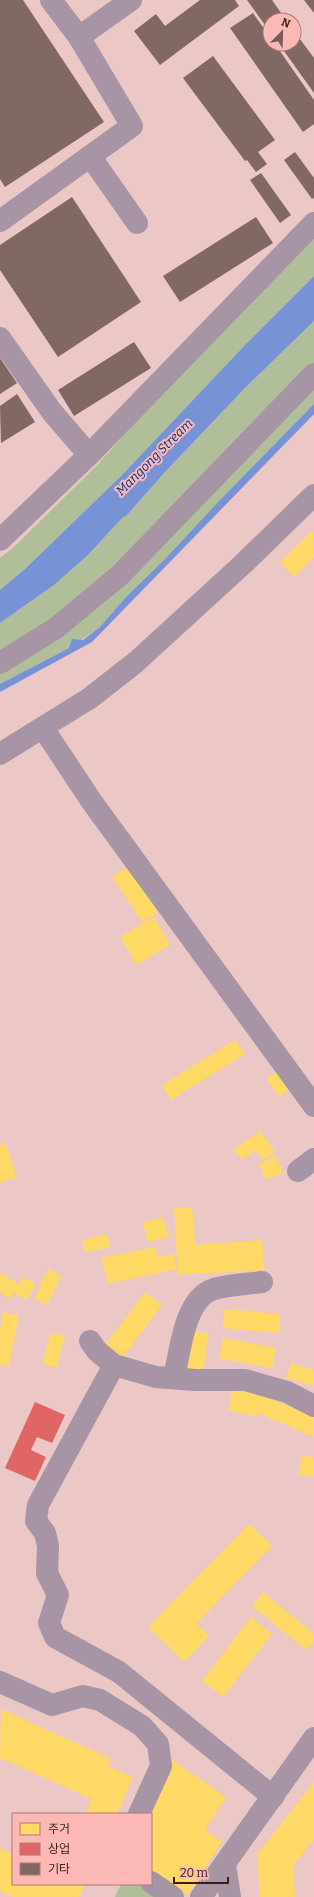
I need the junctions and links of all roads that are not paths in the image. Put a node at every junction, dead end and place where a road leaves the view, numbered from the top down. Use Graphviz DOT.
graph roads {
  1 [pos="51,0"];
  2 [pos="131,0"];
  3 [pos="79,37"];
  4 [pos="90,156"];
  5 [pos="0,221"];
  6 [pos="138,223"];
  7 [pos="314,223"];
  8 [pos="0,338"];
  9 [pos="314,374"];
  10 [pos="89,454"];
  11 [pos="314,495"];
  12 [pos="2,533"];
  13 [pos="0,663"];
  14 [pos="43,728"];
  15 [pos="0,754"];
  16 [pos="314,1106"];
  17 [pos="262,1282"];
  18 [pos="90,1341"];
  19 [pos="114,1365"];
  20 [pos="174,1378"];
  21 [pos="314,1406"];
  22 [pos="0,1682"];
  23 [pos="314,1738"];
  24 [pos="273,1796"];
  25 [pos="139,1813"];
  26 [pos="225,1865"];
  27 [pos="152,1883"];
  28 [pos="173,1897"];
  29 [pos="201,1897"];
  30 [pos="230,1897"];
  1 -- 3 [label="street"];
  2 -- 3 [label="street"];
  3 -- 4 [label="street"];
  4 -- 5 [label="street"];
  4 -- 6 [label="street"];
  7 -- 10 [label="street"];
  8 -- 10 [label="street"];
  9 -- 13 [label="street"];
  10 -- 12 [label="street"];
  11 -- 14 [label="street"];
  14 -- 15 [label="street"];
  14 -- 16 [label="street"];
  17 -- 20 [label="street"];
  18 -- 19 [label="street"];
  19 -- 20 [label="street"];
  19 -- 24 [label="street"];
  20 -- 21 [label="street"];
  22 -- 25 [label="street"];
  23 -- 24 [label="street"];
  24 -- 26 [label="street"];
  26 -- 29 [label="street"];
  26 -- 30 [label="street"];
  27 -- 28 [label="street"];
}
